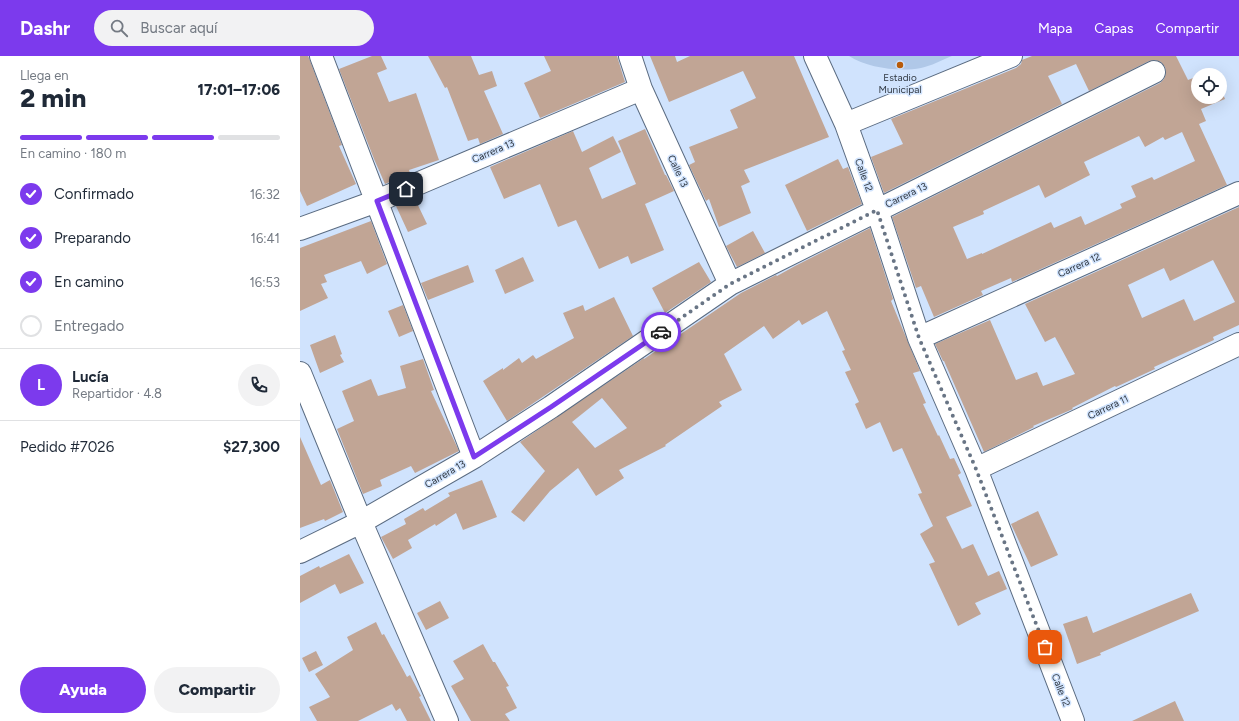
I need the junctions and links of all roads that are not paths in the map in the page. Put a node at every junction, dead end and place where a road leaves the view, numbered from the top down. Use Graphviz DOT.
graph roads {
  1 [pos="321,56"];
  2 [pos="630,56"];
  3 [pos="815,56"];
  4 [pos="1011,56"];
  5 [pos="1154,72"];
  6 [pos="641,88"];
  7 [pos="846,124"];
  8 [pos="1239,193"];
  9 [pos="377,201"];
  10 [pos="877,210"];
  11 [pos="300,229"];
  12 [pos="730,284"];
  13 [pos="919,338"];
  14 [pos="1239,344"];
  15 [pos="300,373"];
  16 [pos="474,457"];
  17 [pos="976,469"];
  18 [pos="362,522"];
  19 [pos="300,552"];
  20 [pos="447,721"];
  21 [pos="1073,721"];
  1 -- 9 [label="street"];
  2 -- 6 [label="street, Calle 13"];
  3 -- 7 [label="street, Calle 12"];
  4 -- 7 [label="street"];
  5 -- 10 [label="street, Carrera 13"];
  6 -- 9 [label="street, Carrera 13"];
  6 -- 12 [label="street, Calle 13"];
  7 -- 10 [label="street, Calle 12"];
  8 -- 13 [label="street, Carrera 12"];
  9 -- 11 [label="street, Carrera 13"];
  9 -- 16 [label="street"];
  10 -- 12 [label="street, Carrera 13"];
  10 -- 13 [label="street, Calle 12"];
  12 -- 16 [label="street, Carrera 13"];
  13 -- 17 [label="street, Calle 12"];
  14 -- 17 [label="street, Carrera 11"];
  15 -- 18 [label="street"];
  16 -- 18 [label="street, Carrera 13"];
  17 -- 21 [label="street, Calle 12"];
  18 -- 19 [label="street, Carrera 13"];
  18 -- 20 [label="street"];
}
